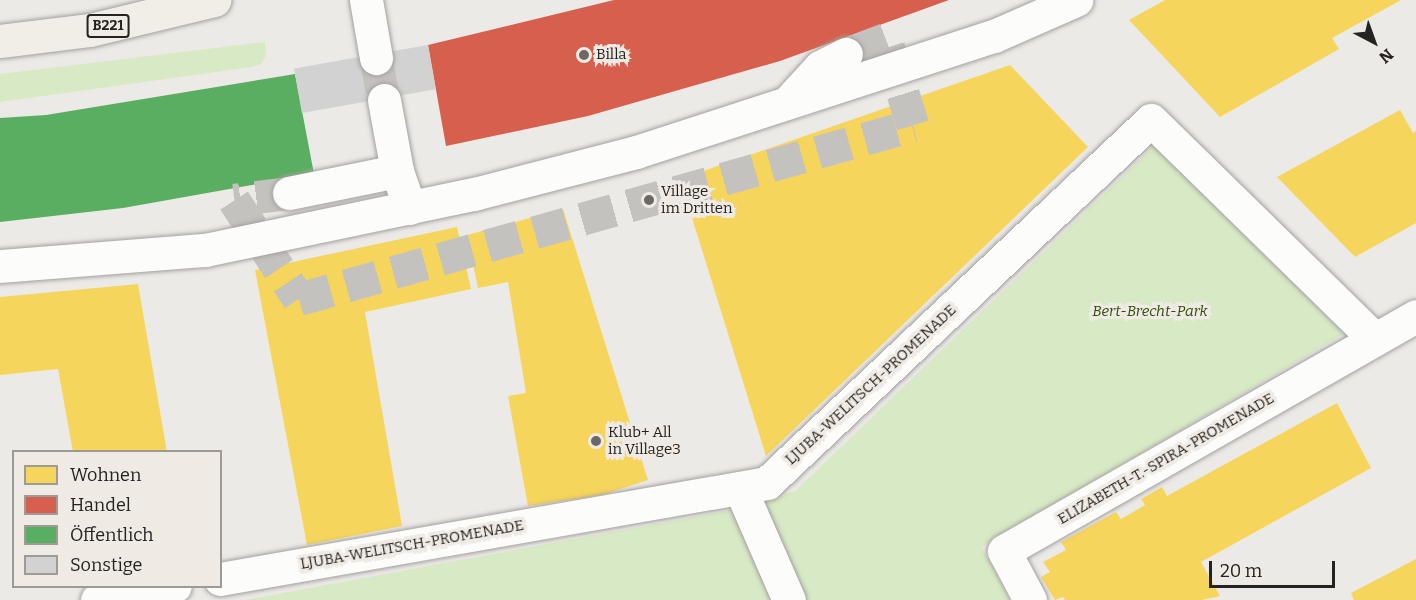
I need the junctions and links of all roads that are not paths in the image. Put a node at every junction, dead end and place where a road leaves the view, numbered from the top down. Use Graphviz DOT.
graph roads {
  1 [pos="214,0"];
  2 [pos="366,0"];
  3 [pos="1076,0"];
  4 [pos="0,41"];
  5 [pos="846,54"];
  6 [pos="376,58"];
  7 [pos="384,100"];
  8 [pos="788,103"];
  9 [pos="397,171"];
  10 [pos="289,193"];
  11 [pos="410,208"];
  12 [pos="0,266"];
  13 [pos="1416,316"];
  14 [pos="1375,339"];
  15 [pos="740,488"];
  16 [pos="222,579"];
  17 [pos="164,588"];
  18 [pos="97,600"];
  19 [pos="789,600"];
  20 [pos="1030,600"];
  1 -- 4 [label="main road, B221"];
  2 -- 6 [label="street"];
  3 -- 8 [label="street"];
  5 -- 8 [label="street"];
  7 -- 9 [label="street"];
  8 -- 11 [label="street"];
  9 -- 10 [label="street"];
  9 -- 11 [label="street"];
  11 -- 12 [label="street"];
  13 -- 14 [label="street"];
  14 -- 15 [label="street, LJUBA-WELITSCH-PROMENADE"];
  14 -- 20 [label="street, ELIZABETH-T.-SPIRA-PROMENADE"];
  15 -- 16 [label="street, LJUBA-WELITSCH-PROMENADE"];
  15 -- 19 [label="street"];
  17 -- 18 [label="street"];
}
